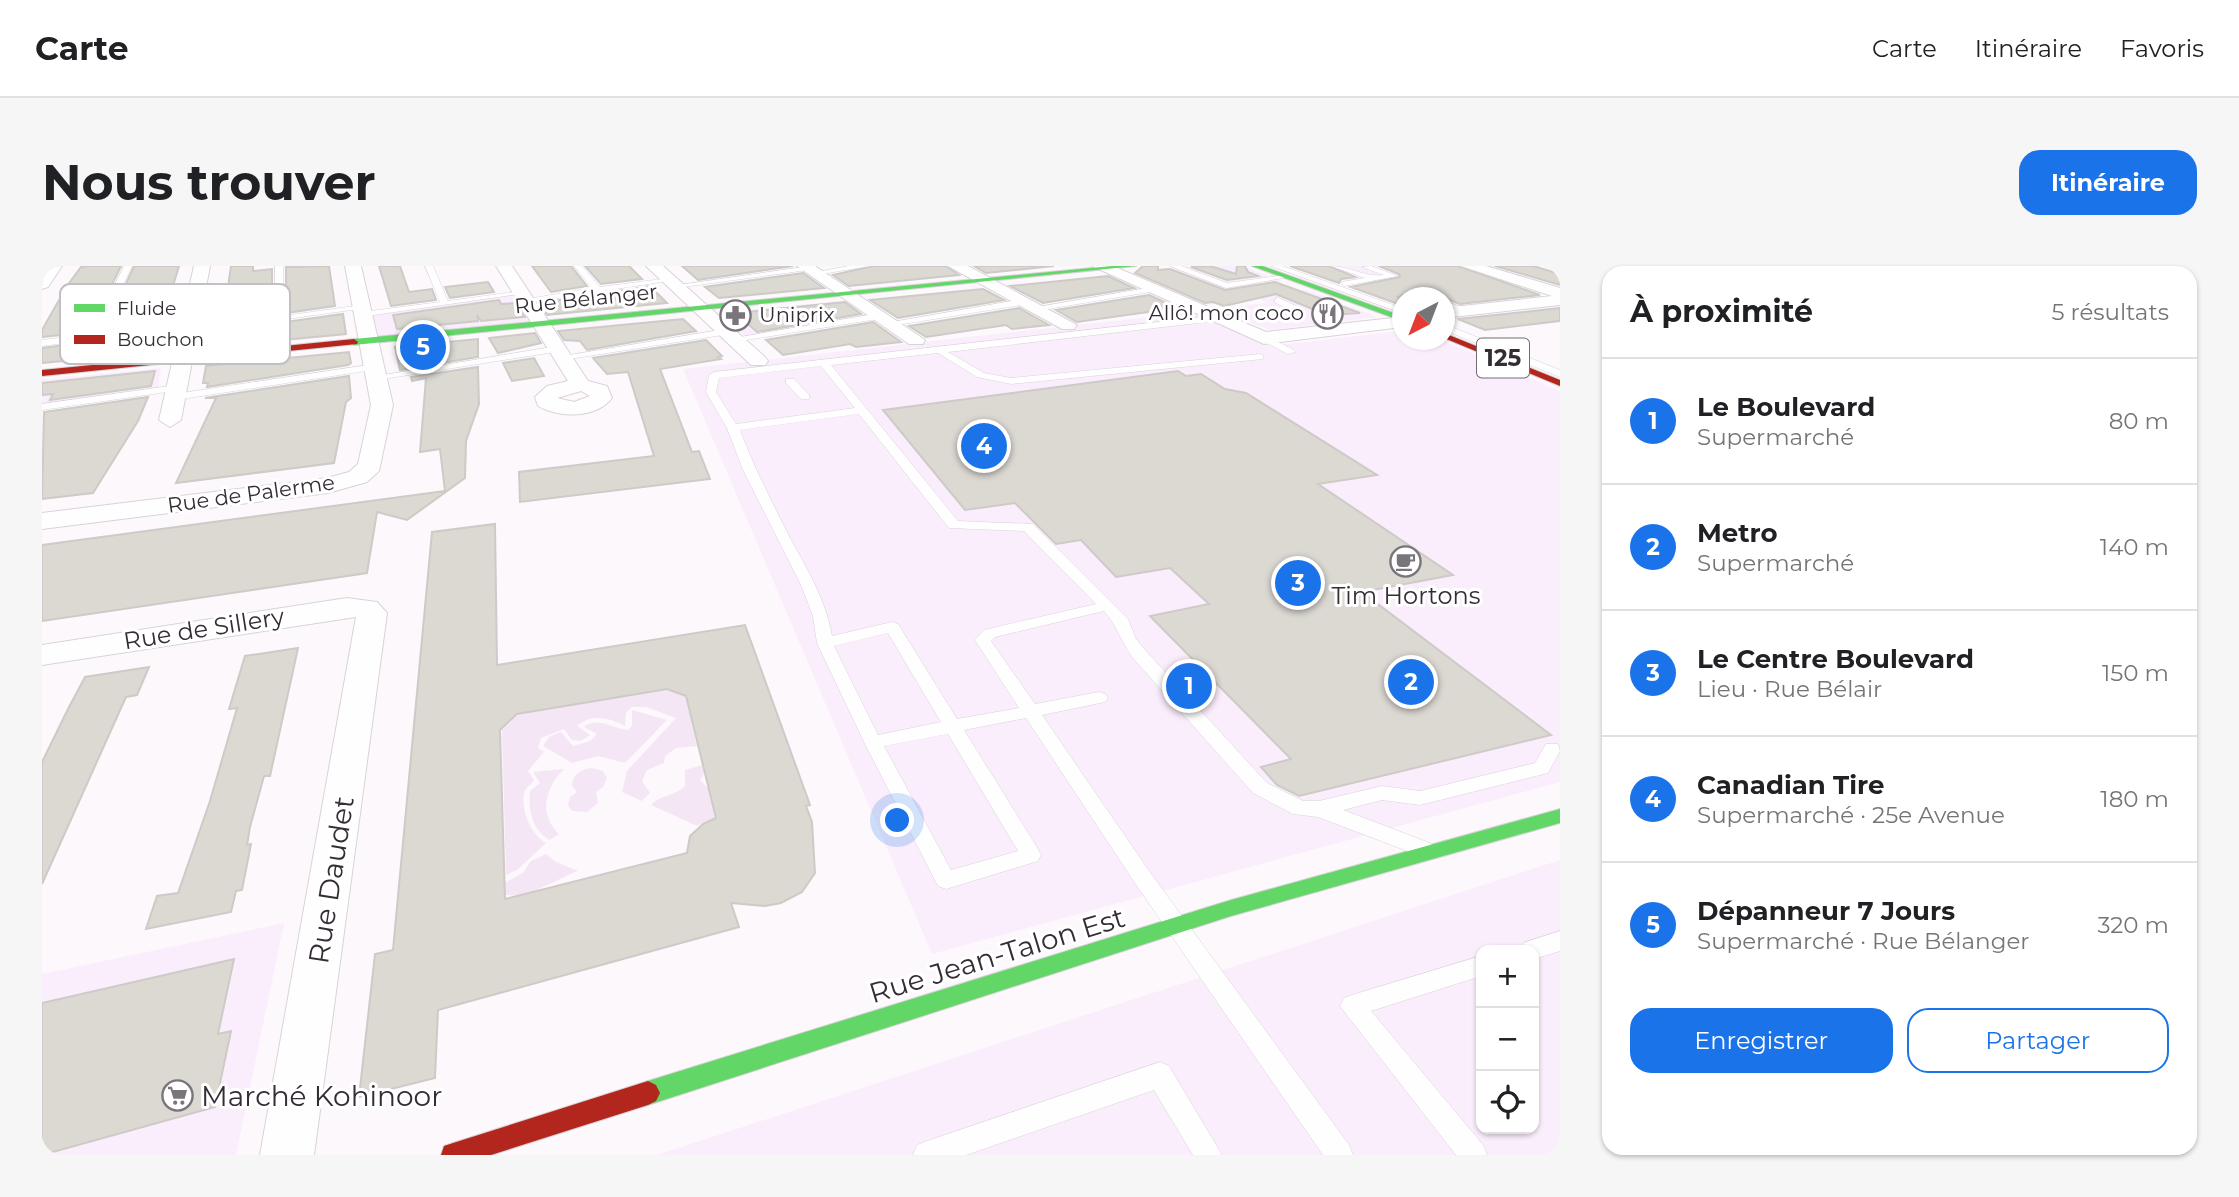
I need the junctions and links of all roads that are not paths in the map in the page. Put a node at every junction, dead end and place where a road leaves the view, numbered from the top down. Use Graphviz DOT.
graph roads {
  1 [pos="54,266"];
  2 [pos="128,266"];
  3 [pos="202,266"];
  4 [pos="279,266"];
  5 [pos="353,266"];
  6 [pos="429,266"];
  7 [pos="504,266"];
  8 [pos="578,266"];
  9 [pos="654,266"];
  10 [pos="730,266"];
  11 [pos="866,266"];
  12 [pos="956,266"];
  13 [pos="1133,266"];
  14 [pos="1174,266"];
  15 [pos="1255,266"];
  16 [pos="1335,266"];
  17 [pos="1364,266"];
  18 [pos="1391,266"];
  19 [pos="1469,266"];
  20 [pos="1103,267"];
  21 [pos="809,269"];
  22 [pos="1294,269"];
  23 [pos="1373,269"];
  24 [pos="744,277"];
  25 [pos="1375,279"];
  26 [pos="984,281"];
  27 [pos="673,283"];
  28 [pos="42,284"];
  29 [pos="120,284"];
  30 [pos="198,284"];
  31 [pos="279,284"];
  32 [pos="1344,285"];
  33 [pos="1153,289"];
  34 [pos="598,290"];
  35 [pos="847,294"];
  36 [pos="524,297"];
  37 [pos="1392,298"];
  38 [pos="1392,298"];
  39 [pos="1558,299"];
  40 [pos="1277,300"];
  41 [pos="445,304"];
  42 [pos="1030,305"];
  43 [pos="1455,307"];
  44 [pos="699,308"];
  45 [pos="1297,310"];
  46 [pos="1465,311"];
  47 [pos="362,312"];
  48 [pos="1455,312"];
  49 [pos="1215,316"];
  50 [pos="1392,316"];
  51 [pos="290,318"];
  52 [pos="886,320"];
  53 [pos="1392,323"];
  54 [pos="542,324"];
  55 [pos="1455,324"];
  56 [pos="1068,325"];
  57 [pos="1455,331"];
  58 [pos="730,336"];
  59 [pos="916,340"];
  60 [pos="1455,340"];
  61 [pos="60,341"];
  62 [pos="370,341"];
  63 [pos="42,343"];
  64 [pos="1262,347"];
  65 [pos="290,349"];
  66 [pos="939,349"];
  67 [pos="1291,352"];
  68 [pos="561,353"];
  69 [pos="758,361"];
  70 [pos="823,362"];
  71 [pos="132,364"];
  72 [pos="181,364"];
  73 [pos="1560,366"];
  74 [pos="376,372"];
  75 [pos="42,373"];
  76 [pos="1560,374"];
  77 [pos="790,381"];
  78 [pos="1560,383"];
  79 [pos="581,385"];
  80 [pos="176,392"];
  81 [pos="805,397"];
  82 [pos="42,407"];
  83 [pos="862,410"];
  84 [pos="170,420"];
  85 [pos="733,428"];
  86 [pos="42,521"];
  87 [pos="1107,606"];
  88 [pos="366,608"];
  89 [pos="825,643"];
  90 [pos="42,655"];
  91 [pos="1099,698"];
  92 [pos="1030,709"];
  93 [pos="950,727"];
  94 [pos="873,742"];
  95 [pos="1552,749"];
  96 [pos="1319,809"];
  97 [pos="1556,821"];
  98 [pos="1430,851"];
  99 [pos="1176,926"];
  100 [pos="1560,941"];
  101 [pos="1539,948"];
  102 [pos="1476,968"];
  103 [pos="287,1155"];
  104 [pos="453,1155"];
  105 [pos="927,1155"];
  106 [pos="1208,1155"];
  107 [pos="1339,1155"];
  108 [pos="1473,1155"];
  1 -- 28 [label="street"];
  2 -- 29 [label="lane"];
  3 -- 30 [label="street"];
  4 -- 31 [label="lane"];
  5 -- 47 [label="street, Rue de Palerme"];
  6 -- 41 [label="lane"];
  7 -- 36 [label="street"];
  8 -- 34 [label="lane"];
  9 -- 27 [label="street"];
  10 -- 24 [label="lane"];
  11 -- 21 [label="lane"];
  12 -- 26 [label="street"];
  13 -- 20 [label="street, Rue Bélanger"];
  14 -- 22 [label="lane"];
  15 -- 22 [label="street"];
  16 -- 25 [label="lane"];
  17 -- 23 [label="lane"];
  18 -- 23 [label="lane"];
  19 -- 39 [label="street"];
  20 -- 26 [label="street, Rue Bélanger"];
  20 -- 33 [label="street"];
  21 -- 24 [label="lane"];
  21 -- 35 [label="street"];
  22 -- 32 [label="street"];
  22 -- 37 [label="lane"];
  22 -- 50 [label="street"];
  23 -- 25 [label="lane"];
  24 -- 27 [label="lane"];
  25 -- 32 [label="lane"];
  26 -- 35 [label="street, Rue Bélanger"];
  26 -- 42 [label="street"];
  27 -- 34 [label="lane"];
  27 -- 44 [label="street"];
  32 -- 38 [label="street"];
  33 -- 42 [label="lane"];
  33 -- 49 [label="street"];
  34 -- 36 [label="lane"];
  35 -- 44 [label="street, Rue Bélanger"];
  35 -- 52 [label="street"];
  36 -- 41 [label="lane"];
  36 -- 54 [label="street"];
  39 -- 46 [label="street"];
  40 -- 45 [label="lane"];
  41 -- 47 [label="lane"];
  42 -- 52 [label="lane"];
  42 -- 56 [label="street"];
  43 -- 46 [label="lane"];
  44 -- 54 [label="street, Rue Bélanger"];
  44 -- 58 [label="street"];
  46 -- 48 [label="street"];
  47 -- 51 [label="lane"];
  47 -- 62 [label="street, Rue de Palerme"];
  49 -- 64 [label="street"];
  49 -- 66 [label="lane"];
  52 -- 58 [label="lane"];
  52 -- 59 [label="street"];
  53 -- 64 [label="street"];
  54 -- 62 [label="street, Rue Bélanger"];
  54 -- 68 [label="street"];
  55 -- 73 [label="street, 125"];
  57 -- 76 [label="lane"];
  58 -- 68 [label="lane"];
  58 -- 69 [label="street"];
  60 -- 78 [label="street, 125"];
  61 -- 63 [label="lane"];
  62 -- 65 [label="street, Rue Bélanger"];
  62 -- 74 [label="street, Rue de Palerme"];
  64 -- 66 [label="lane"];
  64 -- 67 [label="lane"];
  66 -- 70 [label="lane"];
  68 -- 74 [label="lane"];
  68 -- 79 [label="street"];
  70 -- 83 [label="lane"];
  70 -- 85 [label="lane"];
  71 -- 75 [label="street, Rue Bélanger"];
  72 -- 80 [label="street"];
  74 -- 80 [label="lane"];
  74 -- 86 [label="street, Rue de Palerme"];
  77 -- 81 [label="lane"];
  80 -- 82 [label="lane"];
  80 -- 84 [label="street"];
  83 -- 85 [label="lane"];
  83 -- 87 [label="lane"];
  85 -- 89 [label="lane"];
  87 -- 92 [label="lane"];
  87 -- 96 [label="lane"];
  88 -- 90 [label="street, Rue de Sillery"];
  88 -- 103 [label="street, Rue Daudet"];
  89 -- 93 [label="lane"];
  89 -- 94 [label="lane"];
  91 -- 92 [label="lane"];
  92 -- 93 [label="lane"];
  92 -- 99 [label="lane"];
  93 -- 94 [label="lane"];
  93 -- 94 [label="lane"];
  95 -- 96 [label="lane"];
  96 -- 98 [label="lane"];
  97 -- 98 [label="street, Rue Jean-Talon Est"];
  98 -- 99 [label="street, Rue Jean-Talon Est"];
  99 -- 104 [label="street, Rue Jean-Talon Est"];
  99 -- 107 [label="lane"];
  100 -- 101 [label="lane"];
  102 -- 108 [label="lane"];
  105 -- 106 [label="lane"];
}
